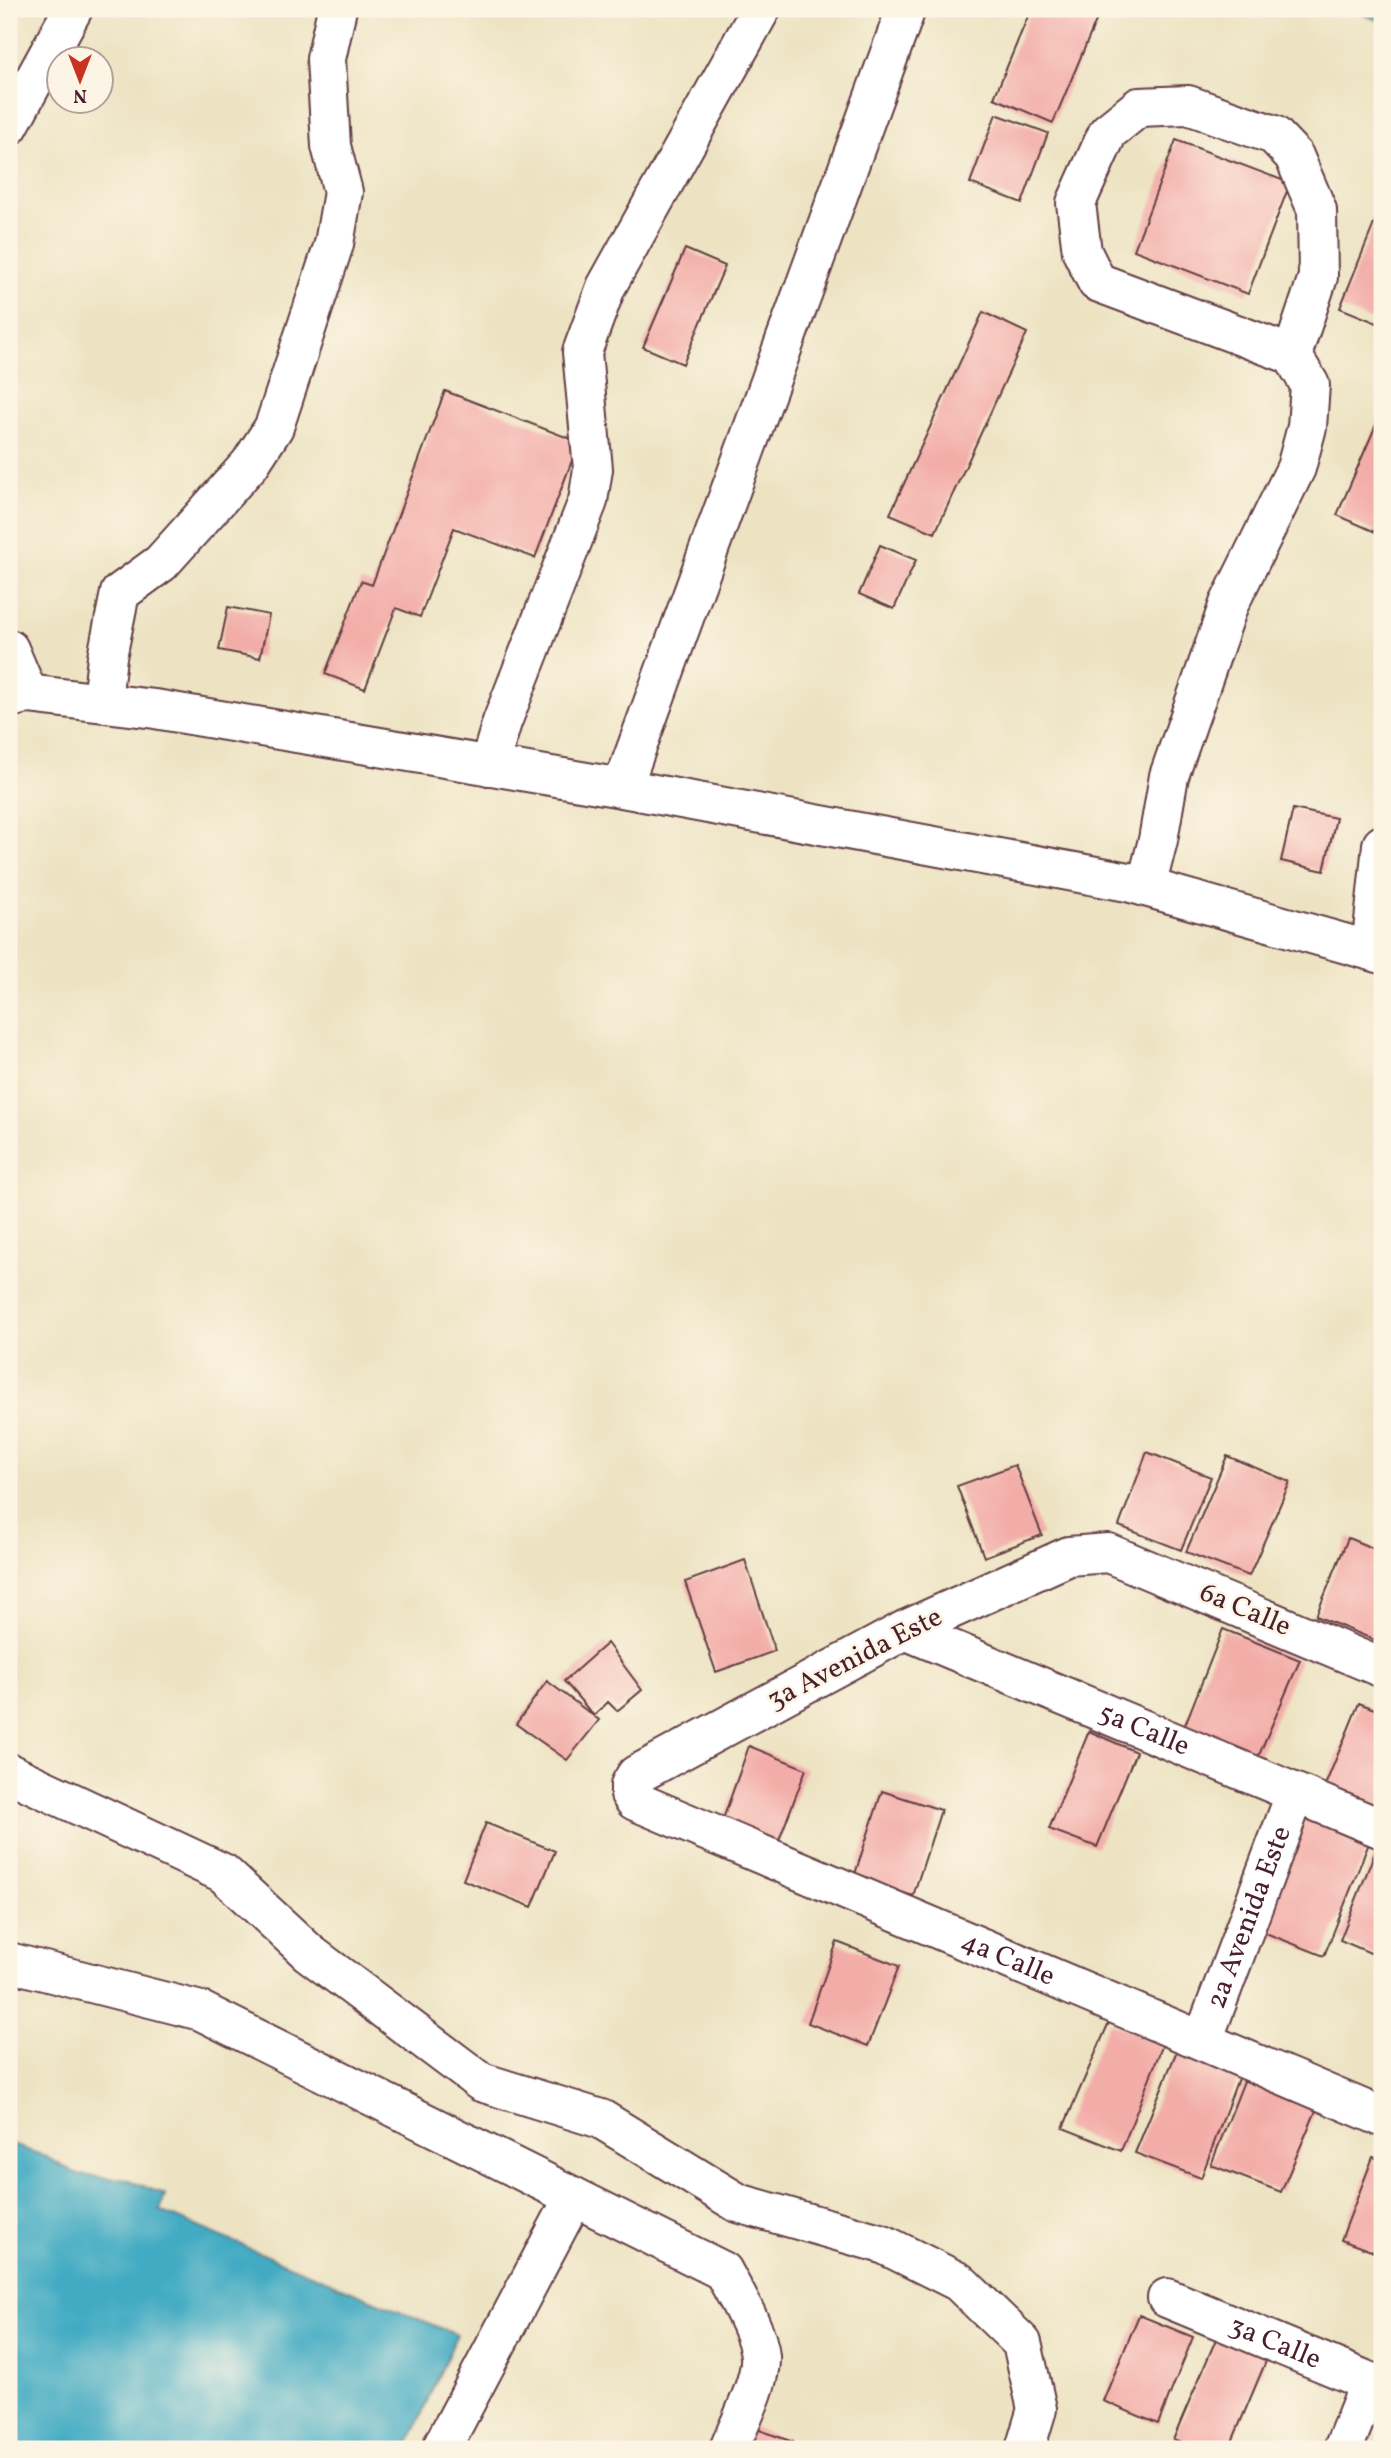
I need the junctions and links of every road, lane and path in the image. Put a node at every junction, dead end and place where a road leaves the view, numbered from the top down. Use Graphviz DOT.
graph roads {
  1 [pos="73,9"];
  2 [pos="337,9"];
  3 [pos="761,9"];
  4 [pos="906,9"];
  5 [pos="9,126"];
  6 [pos="1292,355"];
  7 [pos="9,649"];
  8 [pos="18,696"];
  9 [pos="102,702"];
  10 [pos="489,765"];
  11 [pos="622,788"];
  12 [pos="1382,845"];
  13 [pos="1146,887"];
  14 [pos="1377,952"];
  15 [pos="1108,1553"];
  16 [pos="905,1630"];
  17 [pos="1382,1668"];
  18 [pos="9,1773"];
  19 [pos="1295,1795"];
  20 [pos="635,1801"];
  21 [pos="1382,1829"];
  22 [pos="9,1962"];
  23 [pos="1203,2040"];
  24 [pos="1382,2117"];
  25 [pos="574,2197"];
  26 [pos="1167,2298"];
  27 [pos="1376,2384"];
  28 [pos="441,2449"];
  29 [pos="729,2449"];
  30 [pos="1025,2449"];
  31 [pos="1343,2449"];
  1 -- 5 [label="street"];
  2 -- 9 [label="street"];
  3 -- 10 [label="street"];
  4 -- 11 [label="street"];
  6 -- 6 [label="street"];
  6 -- 13 [label="street"];
  7 -- 8 [label="street"];
  8 -- 9 [label="street"];
  9 -- 10 [label="street"];
  10 -- 11 [label="street"];
  11 -- 13 [label="street"];
  12 -- 14 [label="street"];
  13 -- 14 [label="street"];
  15 -- 16 [label="street, 3a Avenida Este"];
  15 -- 17 [label="street, 6a Calle"];
  16 -- 19 [label="street, 5a Calle"];
  16 -- 20 [label="street, 3a Avenida Este"];
  18 -- 30 [label="street"];
  19 -- 21 [label="street, 5a Calle"];
  19 -- 23 [label="street, 2a Avenida Este"];
  20 -- 23 [label="street, 4a Calle"];
  22 -- 25 [label="street"];
  23 -- 24 [label="street, 4a Calle"];
  25 -- 28 [label="street"];
  25 -- 29 [label="street"];
  26 -- 27 [label="street, 3a Calle"];
  27 -- 31 [label="street"];
}
